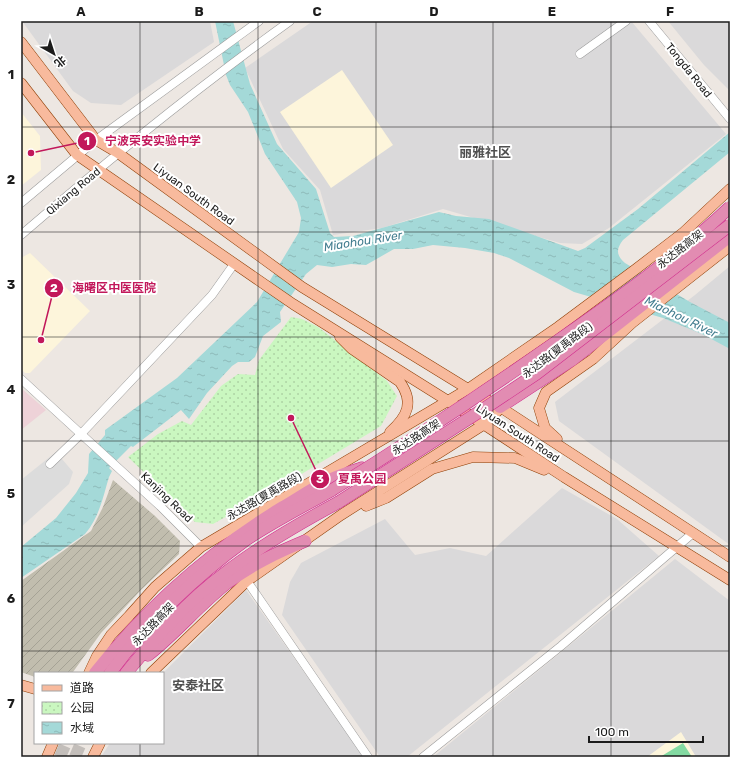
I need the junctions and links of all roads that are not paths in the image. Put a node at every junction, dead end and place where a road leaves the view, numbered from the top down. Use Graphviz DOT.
graph roads {
  1 [pos="259,21"];
  2 [pos="290,21"];
  3 [pos="626,21"];
  4 [pos="649,21"];
  5 [pos="21,42"];
  6 [pos="580,54"];
  7 [pos="21,83"];
  8 [pos="730,119"];
  9 [pos="96,140"];
  10 [pos="118,153"];
  11 [pos="77,156"];
  12 [pos="99,169"];
  13 [pos="730,189"];
  14 [pos="21,203"];
  15 [pos="730,207"];
  16 [pos="730,225"];
  17 [pos="730,229"];
  18 [pos="21,235"];
  19 [pos="730,236"];
  20 [pos="730,246"];
  21 [pos="234,264"];
  22 [pos="329,325"];
  23 [pos="21,379"];
  24 [pos="468,389"];
  25 [pos="448,400"];
  26 [pos="500,407"];
  27 [pos="483,425"];
  28 [pos="81,434"];
  29 [pos="373,446"];
  30 [pos="577,458"];
  31 [pos="50,464"];
  32 [pos="564,478"];
  33 [pos="328,486"];
  34 [pos="341,515"];
  35 [pos="693,533"];
  36 [pos="305,541"];
  37 [pos="201,547"];
  38 [pos="677,548"];
  39 [pos="730,557"];
  40 [pos="730,580"];
  41 [pos="246,582"];
  42 [pos="89,672"];
  43 [pos="96,672"];
  44 [pos="111,672"];
  45 [pos="128,672"];
  46 [pos="128,672"];
  47 [pos="152,672"];
  48 [pos="21,685"];
  49 [pos="34,689"];
  50 [pos="53,744"];
  51 [pos="100,744"];
  52 [pos="47,757"];
  53 [pos="93,757"];
  54 [pos="368,757"];
  55 [pos="423,757"];
  1 -- 9 [label="street"];
  2 -- 10 [label="street, Qixiang Road"];
  3 -- 6 [label="street"];
  4 -- 8 [label="street, Tongda Road"];
  5 -- 9 [label="main road, Liyuan South Road"];
  7 -- 11 [label="main road"];
  9 -- 10 [label="main road, Liyuan South Road"];
  9 -- 11 [label="street"];
  10 -- 12 [label="street, Qixiang Road"];
  10 -- 24 [label="main road, Liyuan South Road"];
  11 -- 12 [label="main road"];
  11 -- 14 [label="street"];
  12 -- 18 [label="street, Qixiang Road"];
  12 -- 21 [label="main road"];
  13 -- 24 [label="main road, 永达路(夏禹路段)"];
  15 -- 33 [label="highway, 永达路高架, bridge"];
  16 -- 45 [label="highway, 永达路高架, bridge"];
  17 -- 26 [label="main road, 永达路(夏禹路段)"];
  19 -- 26 [label="highway"];
  20 -- 30 [label="main road"];
  21 -- 22 [label="main road, Liyuan South Road"];
  21 -- 28 [label="street"];
  22 -- 25 [label="main road, Liyuan South Road"];
  22 -- 29 [label="main road"];
  23 -- 28 [label="street, Kanjing Road"];
  24 -- 25 [label="main road, 永达路(夏禹路段)"];
  24 -- 26 [label="main road, Liyuan South Road"];
  25 -- 27 [label="main road, Liyuan South Road"];
  25 -- 29 [label="main road, 永达路(夏禹路段)"];
  26 -- 27 [label="main road, 永达路(夏禹路段)"];
  26 -- 30 [label="main road, Liyuan South Road"];
  27 -- 32 [label="main road, Liyuan South Road"];
  27 -- 34 [label="main road, 永达路(夏禹路段)"];
  28 -- 31 [label="street"];
  28 -- 37 [label="street, Kanjing Road"];
  29 -- 37 [label="main road, 永达路(夏禹路段)"];
  30 -- 35 [label="main road, Liyuan South Road"];
  32 -- 34 [label="main road"];
  32 -- 38 [label="main road, Liyuan South Road"];
  33 -- 43 [label="highway"];
  33 -- 44 [label="highway, 永达路高架"];
  34 -- 36 [label="main road, 永达路(夏禹路段)"];
  35 -- 38 [label="street"];
  35 -- 39 [label="main road, Liyuan South Road"];
  36 -- 41 [label="main road, 永达路(夏禹路段)"];
  36 -- 46 [label="highway"];
  37 -- 42 [label="main road, 永达路(夏禹路段)"];
  38 -- 40 [label="main road, Liyuan South Road"];
  38 -- 55 [label="street"];
  41 -- 47 [label="main road, 永达路(夏禹路段)"];
  41 -- 54 [label="street"];
  48 -- 49 [label="main road"];
  50 -- 52 [label="main road"];
  51 -- 53 [label="main road"];
}
